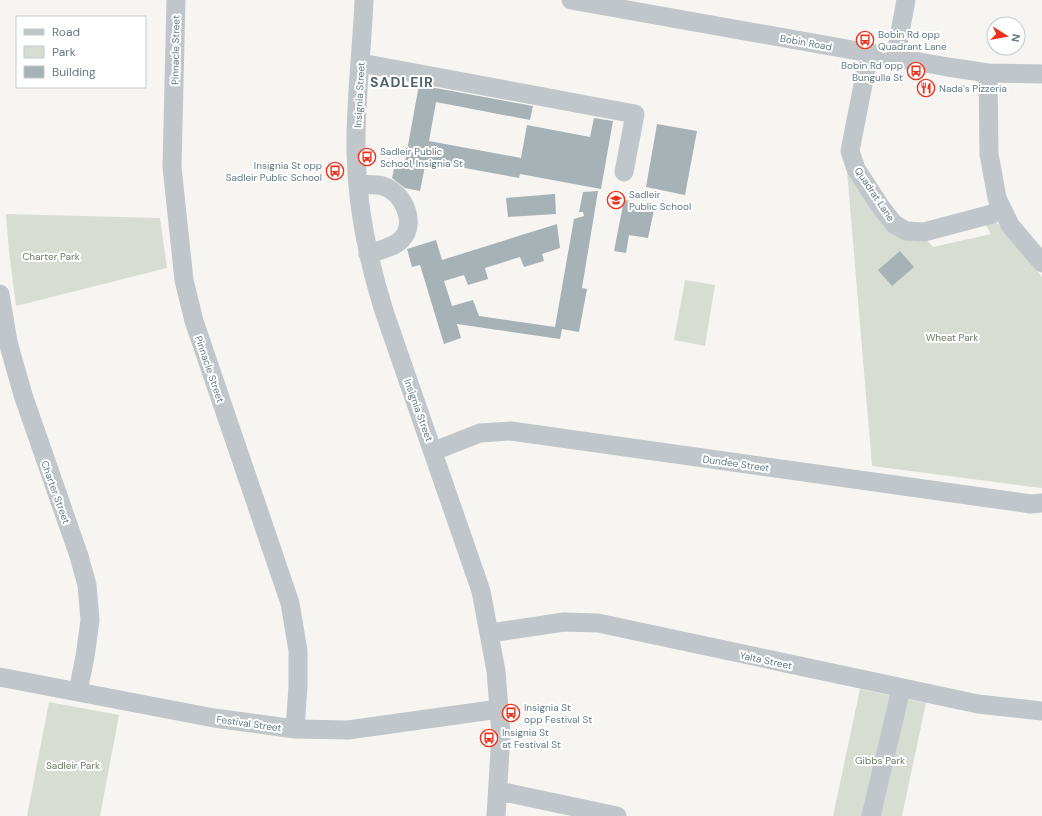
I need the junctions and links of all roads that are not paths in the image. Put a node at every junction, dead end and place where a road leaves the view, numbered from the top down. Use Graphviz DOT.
graph roads {
  1 [pos="176,0"];
  2 [pos="364,0"];
  3 [pos="571,0"];
  4 [pos="906,0"];
  5 [pos="869,54"];
  6 [pos="895,59"];
  7 [pos="361,63"];
  8 [pos="988,74"];
  9 [pos="1042,74"];
  10 [pos="624,172"];
  11 [pos="358,184"];
  12 [pos="1001,208"];
  13 [pos="368,254"];
  14 [pos="1042,263"];
  15 [pos="0,294"];
  16 [pos="434,451"];
  17 [pos="1042,503"];
  18 [pos="490,633"];
  19 [pos="0,677"];
  20 [pos="901,689"];
  21 [pos="78,691"];
  22 [pos="499,709"];
  23 [pos="1042,711"];
  24 [pos="295,729"];
  25 [pos="499,791"];
  26 [pos="496,816"];
  27 [pos="617,816"];
  28 [pos="871,816"];
  1 -- 24 [label="street, Pinnacle Street"];
  2 -- 7 [label="street, Insignia Street"];
  3 -- 5 [label="street, Bobin Road"];
  4 -- 6 [label="street"];
  5 -- 6 [label="street, Bobin Road"];
  5 -- 12 [label="street, Quadrat Lane"];
  6 -- 8 [label="street, Bobin Road"];
  7 -- 10 [label="street"];
  7 -- 11 [label="street, Insignia Street"];
  8 -- 9 [label="street, Bobin Road"];
  8 -- 12 [label="street"];
  11 -- 13 [label="street, Insignia Street"];
  11 -- 13 [label="street"];
  12 -- 14 [label="street"];
  13 -- 16 [label="street, Insignia Street"];
  15 -- 21 [label="street, Charter Street"];
  16 -- 17 [label="street, Dundee Street"];
  16 -- 18 [label="street, Insignia Street"];
  18 -- 20 [label="street, Yalta Street"];
  18 -- 22 [label="street, Insignia Street"];
  19 -- 21 [label="street, Festival Street"];
  20 -- 23 [label="street, Yalta Street"];
  20 -- 28 [label="street"];
  21 -- 24 [label="street, Festival Street"];
  22 -- 24 [label="street, Festival Street"];
  22 -- 25 [label="street, Insignia Street"];
  25 -- 26 [label="street, Insignia Street"];
  25 -- 27 [label="street"];
}
